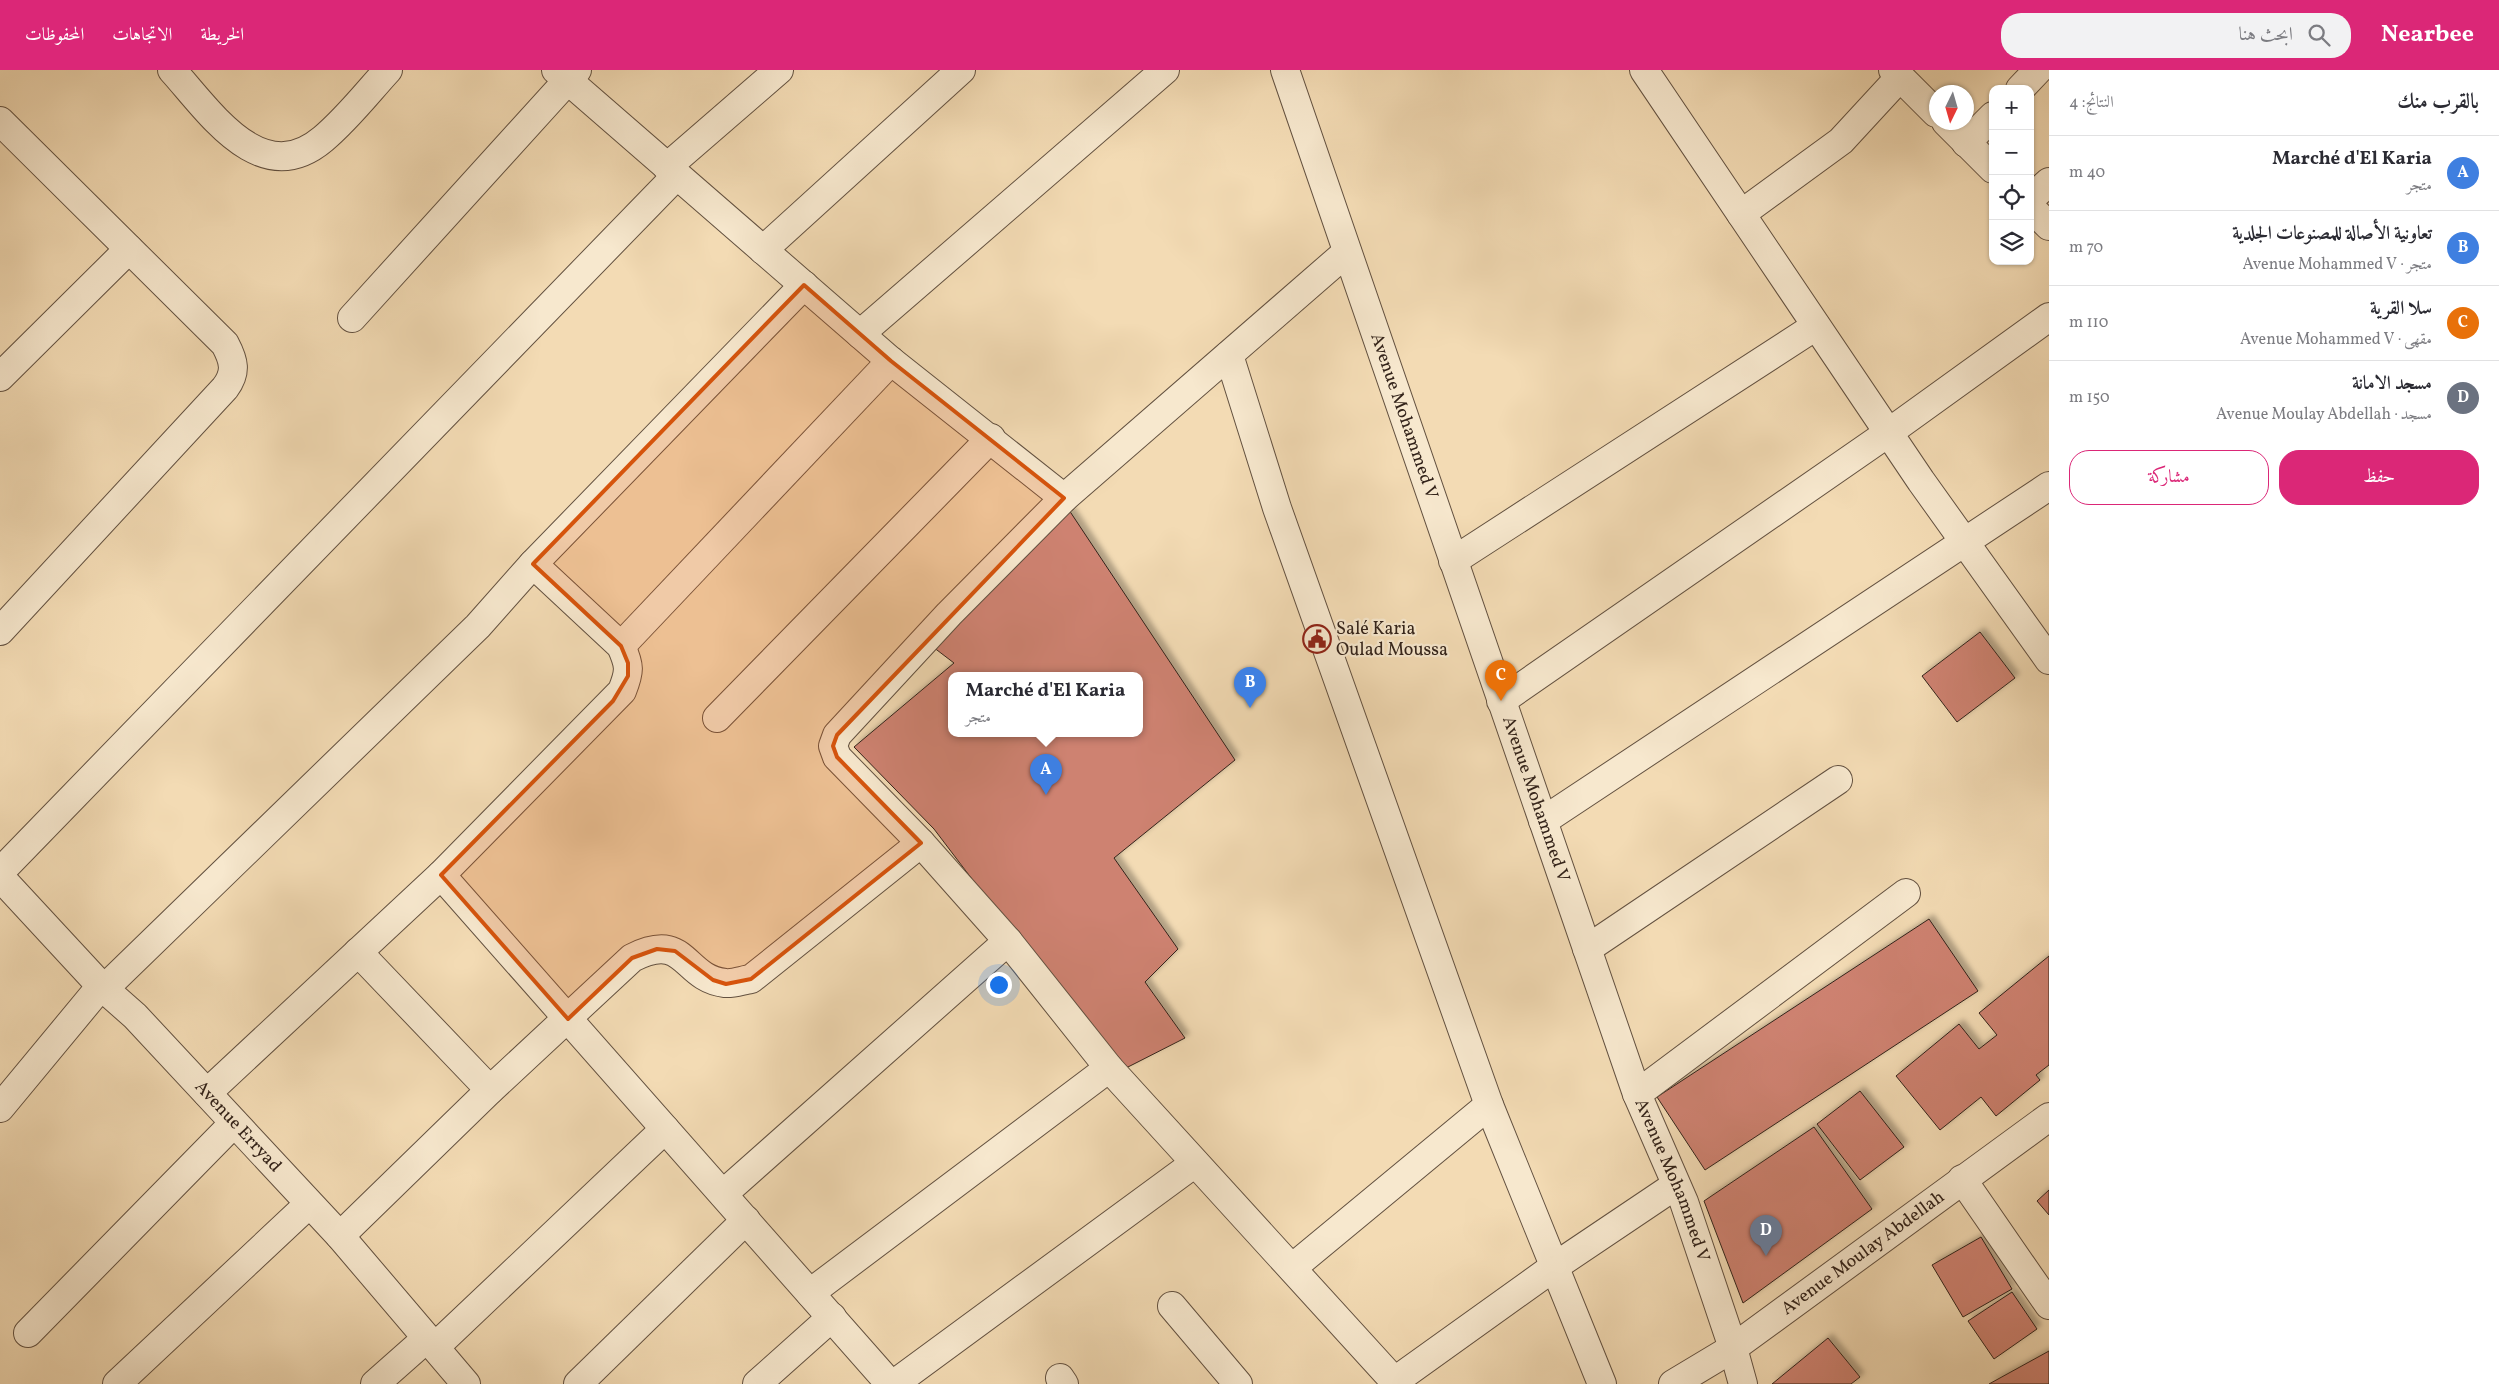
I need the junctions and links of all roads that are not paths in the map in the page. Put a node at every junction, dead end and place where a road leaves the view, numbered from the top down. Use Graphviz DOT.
graph roads {
  1 [pos="172,70"];
  2 [pos="388,70"];
  3 [pos="779,70"];
  4 [pos="961,70"];
  5 [pos="1165,70"];
  6 [pos="1285,70"];
  7 [pos="1644,70"];
  8 [pos="2038,70"];
  9 [pos="567,73"];
  10 [pos="1897,74"];
  11 [pos="2024,85"];
  12 [pos="1929,106"];
  13 [pos="1989,120"];
  14 [pos="0,121"];
  15 [pos="1954,130"];
  16 [pos="1966,143"];
  17 [pos="1989,165"];
  18 [pos="672,171"];
  19 [pos="2049,182"];
  20 [pos="2034,195"];
  21 [pos="2034,211"];
  22 [pos="1740,214"];
  23 [pos="2049,226"];
  24 [pos="129,249"];
  25 [pos="763,250"];
  26 [pos="1347,252"];
  27 [pos="804,285"];
  28 [pos="2049,317"];
  29 [pos="352,318"];
  30 [pos="1816,326"];
  31 [pos="860,334"];
  32 [pos="1229,355"];
  33 [pos="891,361"];
  34 [pos="0,377"];
  35 [pos="1888,433"];
  36 [pos="991,438"];
  37 [pos="2049,486"];
  38 [pos="1064,498"];
  39 [pos="1964,542"];
  40 [pos="1453,561"];
  41 [pos="533,564"];
  42 [pos="2040,630"];
  43 [pos="0,631"];
  44 [pos="621,646"];
  45 [pos="2049,660"];
  46 [pos="1501,701"];
  47 [pos="717,718"];
  48 [pos="1838,780"];
  49 [pos="1543,821"];
  50 [pos="921,842"];
  51 [pos="0,872"];
  52 [pos="442,876"];
  53 [pos="0,877"];
  54 [pos="1906,893"];
  55 [pos="1008,940"];
  56 [pos="1587,949"];
  57 [pos="358,952"];
  58 [pos="103,987"];
  59 [pos="568,1019"];
  60 [pos="1109,1068"];
  61 [pos="490,1090"];
  62 [pos="207,1093"];
  63 [pos="1637,1094"];
  64 [pos="1489,1104"];
  65 [pos="0,1108"];
  66 [pos="2049,1117"];
  67 [pos="234,1123"];
  68 [pos="666,1129"];
  69 [pos="1195,1163"];
  70 [pos="1962,1179"];
  71 [pos="1676,1185"];
  72 [pos="723,1194"];
  73 [pos="309,1204"];
  74 [pos="746,1220"];
  75 [pos="340,1236"];
  76 [pos="1554,1267"];
  77 [pos="1292,1268"];
  78 [pos="810,1293"];
  79 [pos="1172,1306"];
  80 [pos="2049,1306"];
  81 [pos="832,1317"];
  82 [pos="28,1333"];
  83 [pos="431,1343"];
  84 [pos="1733,1348"];
  85 [pos="1396,1383"];
  86 [pos="117,1384"];
  87 [pos="375,1384"];
  88 [pos="466,1384"];
  89 [pos="578,1384"];
  90 [pos="757,1384"];
  91 [pos="890,1384"];
  92 [pos="894,1384"];
  93 [pos="1238,1384"];
  94 [pos="1602,1384"];
  95 [pos="1673,1384"];
  96 [pos="1742,1384"];
  1 -- 2 [label="street"];
  3 -- 18 [label="street"];
  4 -- 25 [label="street"];
  5 -- 31 [label="street"];
  6 -- 26 [label="street, Avenue Mohammed V"];
  7 -- 22 [label="street"];
  8 -- 11 [label="street"];
  9 -- 18 [label="street"];
  9 -- 29 [label="street"];
  10 -- 12 [label="street"];
  10 -- 22 [label="street"];
  13 -- 16 [label="street"];
  14 -- 24 [label="street"];
  15 -- 16 [label="street"];
  16 -- 17 [label="street"];
  18 -- 25 [label="street"];
  18 -- 51 [label="street"];
  19 -- 20 [label="street"];
  21 -- 23 [label="street"];
  22 -- 30 [label="street"];
  24 -- 34 [label="street"];
  24 -- 43 [label="street"];
  25 -- 27 [label="street"];
  26 -- 32 [label="street"];
  26 -- 40 [label="street, Avenue Mohammed V"];
  27 -- 31 [label="street"];
  27 -- 41 [label="street"];
  28 -- 35 [label="street"];
  30 -- 35 [label="street"];
  30 -- 40 [label="street"];
  31 -- 33 [label="street"];
  32 -- 38 [label="street"];
  32 -- 64 [label="street"];
  33 -- 36 [label="street"];
  33 -- 44 [label="street"];
  35 -- 39 [label="street"];
  35 -- 46 [label="street"];
  36 -- 38 [label="street"];
  36 -- 47 [label="street"];
  37 -- 39 [label="street"];
  38 -- 50 [label="street"];
  39 -- 42 [label="street"];
  39 -- 49 [label="street"];
  40 -- 46 [label="street, Avenue Mohammed V"];
  41 -- 44 [label="street"];
  41 -- 58 [label="street"];
  42 -- 45 [label="street"];
  44 -- 52 [label="street"];
  46 -- 49 [label="street, Avenue Mohammed V"];
  48 -- 56 [label="street"];
  49 -- 56 [label="street, Avenue Mohammed V"];
  50 -- 55 [label="street"];
  50 -- 59 [label="street"];
  52 -- 57 [label="street"];
  52 -- 59 [label="street"];
  53 -- 58 [label="street, Avenue Erryad"];
  54 -- 63 [label="street"];
  55 -- 60 [label="street"];
  55 -- 72 [label="street"];
  56 -- 63 [label="street, Avenue Mohammed V"];
  57 -- 61 [label="street"];
  57 -- 62 [label="street"];
  58 -- 62 [label="street, Avenue Erryad"];
  58 -- 65 [label="street"];
  59 -- 61 [label="street"];
  59 -- 68 [label="street"];
  60 -- 69 [label="street"];
  60 -- 78 [label="street"];
  61 -- 75 [label="street"];
  62 -- 67 [label="street, Avenue Erryad"];
  63 -- 71 [label="street, Avenue Mohammed V"];
  64 -- 76 [label="street"];
  64 -- 77 [label="street"];
  66 -- 70 [label="street, Avenue Moulay Abdellah"];
  67 -- 73 [label="street, Avenue Erryad"];
  67 -- 82 [label="street"];
  68 -- 72 [label="street"];
  68 -- 83 [label="street"];
  69 -- 77 [label="street"];
  69 -- 92 [label="street"];
  70 -- 80 [label="street"];
  70 -- 84 [label="street, Avenue Moulay Abdellah"];
  71 -- 76 [label="street"];
  71 -- 84 [label="street, Avenue Mohammed V"];
  72 -- 74 [label="street"];
  73 -- 75 [label="street, Avenue Erryad"];
  73 -- 86 [label="street"];
  74 -- 78 [label="street"];
  74 -- 89 [label="street"];
  75 -- 83 [label="street, Avenue Erryad"];
  76 -- 85 [label="street"];
  76 -- 94 [label="street"];
  77 -- 85 [label="street"];
  78 -- 81 [label="street"];
  79 -- 93 [label="street"];
  81 -- 90 [label="street"];
  81 -- 91 [label="street"];
  83 -- 87 [label="street"];
  83 -- 88 [label="street, Avenue Erryad"];
  84 -- 95 [label="street, Avenue Moulay Abdellah"];
  84 -- 96 [label="street, Avenue Mohammed V"];
}
